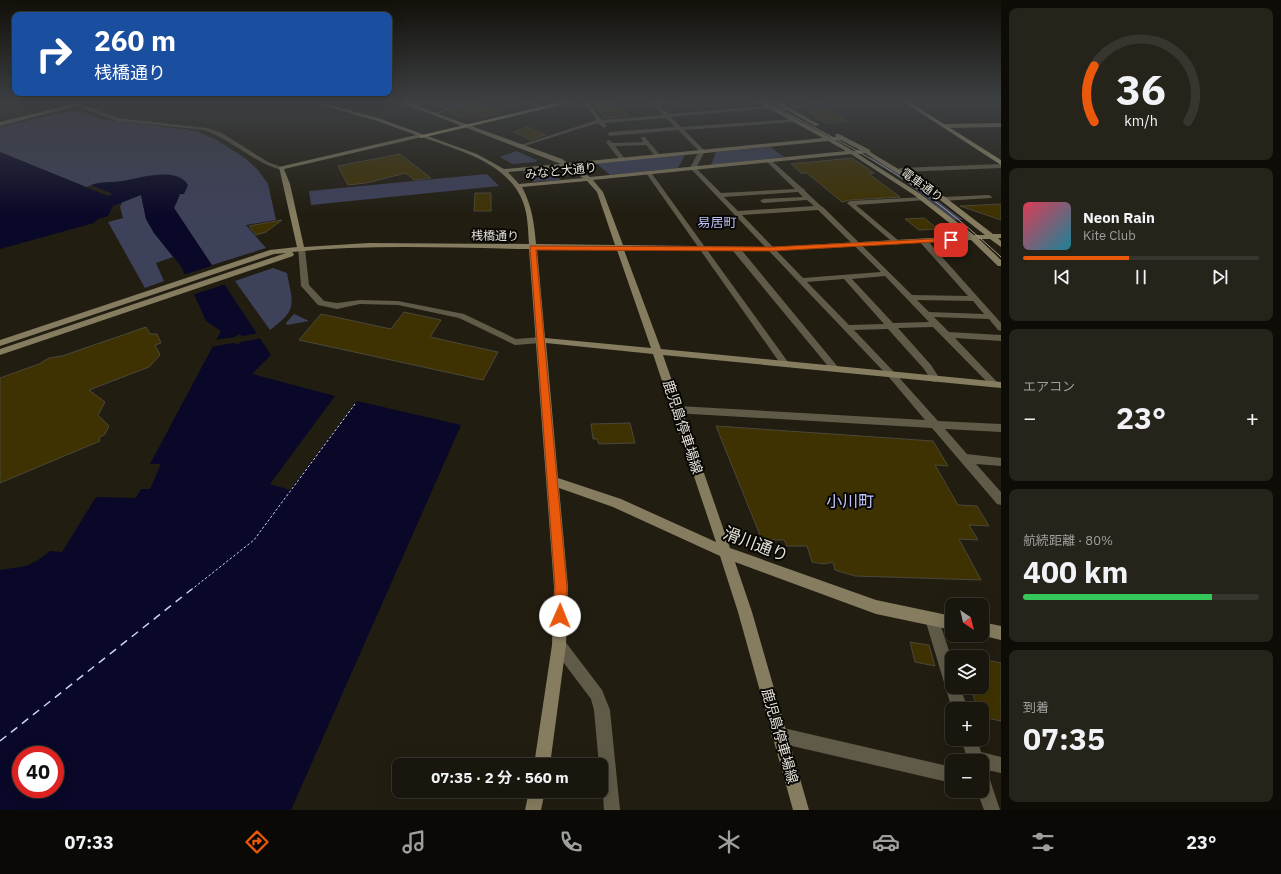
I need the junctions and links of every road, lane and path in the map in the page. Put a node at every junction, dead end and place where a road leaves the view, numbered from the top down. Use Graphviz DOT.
graph roads {
  1 [pos="229,140"];
  2 [pos="404,140"];
  3 [pos="432,140"];
  4 [pos="505,140"];
  5 [pos="543,140"];
  6 [pos="608,140"];
  7 [pos="644,140"];
  8 [pos="691,140"];
  9 [pos="821,140"];
  10 [pos="831,140"];
  11 [pos="846,140"];
  12 [pos="966,140"];
  13 [pos="647,143"];
  14 [pos="611,145"];
  15 [pos="523,146"];
  16 [pos="702,151"];
  17 [pos="868,151"];
  18 [pos="854,153"];
  19 [pos="657,156"];
  20 [pos="622,159"];
  21 [pos="769,161"];
  22 [pos="1001,163"];
  23 [pos="568,164"];
  24 [pos="1001,166"];
  25 [pos="281,168"];
  26 [pos="694,168"];
  27 [pos="900,170"];
  28 [pos="503,171"];
  29 [pos="648,172"];
  30 [pos="589,179"];
  31 [pos="518,186"];
  32 [pos="802,190"];
  33 [pos="755,192"];
  34 [pos="720,195"];
  35 [pos="989,197"];
  36 [pos="810,198"];
  37 [pos="924,199"];
  38 [pos="943,199"];
  39 [pos="763,201"];
  40 [pos="821,208"];
  41 [pos="773,210"];
  42 [pos="736,213"];
  43 [pos="1001,236"];
  44 [pos="992,237"];
  45 [pos="974,238"];
  46 [pos="923,241"];
  47 [pos="896,243"];
  48 [pos="859,245"];
  49 [pos="1001,245"];
  50 [pos="533,248"];
  51 [pos="621,248"];
  52 [pos="301,249"];
  53 [pos="704,249"];
  54 [pos="736,249"];
  55 [pos="772,249"];
  56 [pos="1001,264"];
  57 [pos="887,274"];
  58 [pos="846,277"];
  59 [pos="801,280"];
  60 [pos="162,293"];
  61 [pos="909,297"];
  62 [pos="975,299"];
  63 [pos="926,314"];
  64 [pos="992,317"];
  65 [pos="935,324"];
  66 [pos="890,326"];
  67 [pos="846,328"];
  68 [pos="1001,328"];
  69 [pos="947,335"];
  70 [pos="1001,338"];
  71 [pos="541,340"];
  72 [pos="0,343"];
  73 [pos="657,351"];
  74 [pos="0,352"];
  75 [pos="785,364"];
  76 [pos="835,369"];
  77 [pos="891,374"];
  78 [pos="935,379"];
  79 [pos="997,384"];
  80 [pos="678,410"];
  81 [pos="936,424"];
  82 [pos="1001,428"];
  83 [pos="965,458"];
  84 [pos="1001,462"];
  85 [pos="552,481"];
  86 [pos="1001,500"];
  87 [pos="724,552"];
  88 [pos="932,619"];
  89 [pos="945,622"];
  90 [pos="989,630"];
  91 [pos="1001,633"];
  92 [pos="560,645"];
  93 [pos="945,661"];
  94 [pos="779,735"];
  95 [pos="543,758"];
  96 [pos="989,762"];
  97 [pos="1001,764"];
  98 [pos="945,773"];
  99 [pos="988,798"];
  100 [pos="612,810"];
  101 [pos="801,810"];
  102 [pos="992,810"];
  1 -- 25 [label="street"];
  2 -- 25 [label="street"];
  3 -- 28 [label="street"];
  4 -- 15 [label="street, 鹿児島停車場線"];
  5 -- 15 [label="street"];
  6 -- 14 [label="street"];
  7 -- 13 [label="street"];
  8 -- 16 [label="street"];
  9 -- 16 [label="street, みなと大通り"];
  10 -- 18 [label="street, 電車通り"];
  11 -- 17 [label="street, 電車通り"];
  12 -- 22 [label="main road"];
  13 -- 14 [label="street"];
  13 -- 19 [label="street"];
  14 -- 20 [label="street"];
  15 -- 23 [label="street, 鹿児島停車場線"];
  16 -- 19 [label="street, みなと大通り"];
  16 -- 26 [label="street"];
  17 -- 18 [label="street, みなと大通り"];
  17 -- 27 [label="street, 電車通り"];
  18 -- 21 [label="street, みなと大通り"];
  18 -- 37 [label="street, 電車通り"];
  19 -- 20 [label="street, みなと大通り"];
  20 -- 23 [label="street, みなと大通り"];
  21 -- 26 [label="street, みなと大通り"];
  21 -- 32 [label="street"];
  23 -- 28 [label="street, みなと大通り"];
  23 -- 30 [label="street, 鹿児島停車場線"];
  24 -- 27 [label="street"];
  25 -- 52 [label="street"];
  26 -- 29 [label="street, みなと大通り"];
  26 -- 34 [label="street"];
  27 -- 38 [label="street, 電車通り"];
  28 -- 31 [label="street"];
  29 -- 30 [label="street, みなと大通り"];
  29 -- 53 [label="street"];
  30 -- 31 [label="street, みなと大通り"];
  30 -- 51 [label="street, 鹿児島停車場線"];
  31 -- 50 [label="street"];
  32 -- 33 [label="street"];
  32 -- 36 [label="street"];
  33 -- 34 [label="street"];
  33 -- 39 [label="street"];
  34 -- 42 [label="street"];
  35 -- 38 [label="street"];
  36 -- 39 [label="street"];
  36 -- 40 [label="street"];
  37 -- 45 [label="street, 電車通り"];
  37 -- 47 [label="street"];
  38 -- 44 [label="street, 電車通り"];
  39 -- 41 [label="street"];
  40 -- 41 [label="street"];
  40 -- 48 [label="street"];
  41 -- 42 [label="street"];
  42 -- 55 [label="street"];
  43 -- 44 [label="street, 桟橋通り"];
  44 -- 45 [label="street, 桟橋通り"];
  44 -- 49 [label="street, 電車通り"];
  45 -- 46 [label="street, 桟橋通り"];
  45 -- 56 [label="street, 電車通り"];
  46 -- 47 [label="street, 桟橋通り"];
  46 -- 62 [label="street"];
  47 -- 48 [label="street, 桟橋通り"];
  48 -- 55 [label="street, 桟橋通り"];
  48 -- 57 [label="street"];
  50 -- 51 [label="street, 桟橋通り"];
  50 -- 52 [label="street, 桟橋通り"];
  50 -- 71 [label="street"];
  51 -- 53 [label="street, 桟橋通り"];
  51 -- 73 [label="street, 鹿児島停車場線"];
  52 -- 60 [label="street, 桟橋通り"];
  52 -- 71 [label="street"];
  53 -- 54 [label="street, 桟橋通り"];
  53 -- 75 [label="street"];
  54 -- 55 [label="street, 桟橋通り"];
  54 -- 76 [label="street"];
  55 -- 59 [label="street"];
  57 -- 58 [label="street"];
  57 -- 61 [label="street"];
  58 -- 59 [label="street"];
  58 -- 66 [label="street"];
  59 -- 67 [label="street"];
  60 -- 72 [label="street"];
  60 -- 74 [label="street"];
  61 -- 62 [label="street"];
  61 -- 63 [label="street"];
  62 -- 64 [label="street"];
  63 -- 64 [label="street"];
  63 -- 65 [label="street"];
  64 -- 68 [label="street"];
  65 -- 66 [label="street"];
  65 -- 69 [label="street"];
  66 -- 67 [label="street"];
  66 -- 78 [label="street"];
  67 -- 77 [label="street"];
  69 -- 70 [label="street"];
  69 -- 79 [label="street"];
  71 -- 73 [label="street"];
  71 -- 85 [label="street"];
  73 -- 75 [label="street"];
  73 -- 80 [label="street, 鹿児島停車場線"];
  75 -- 76 [label="street"];
  76 -- 77 [label="street"];
  77 -- 78 [label="street"];
  77 -- 81 [label="street"];
  78 -- 79 [label="street"];
  80 -- 81 [label="street"];
  80 -- 87 [label="street, 鹿児島停車場線"];
  81 -- 82 [label="street"];
  81 -- 83 [label="street"];
  83 -- 84 [label="street"];
  83 -- 86 [label="street"];
  85 -- 87 [label="street, 滑川通り"];
  85 -- 92 [label="street"];
  87 -- 88 [label="street, 滑川通り"];
  87 -- 94 [label="street, 鹿児島停車場線"];
  88 -- 89 [label="street, 滑川通り"];
  88 -- 93 [label="street"];
  90 -- 91 [label="street"];
  92 -- 95 [label="street"];
  92 -- 100 [label="street"];
  94 -- 98 [label="street"];
  94 -- 101 [label="street, 鹿児島停車場線"];
  96 -- 97 [label="street"];
  99 -- 102 [label="street"];
}
